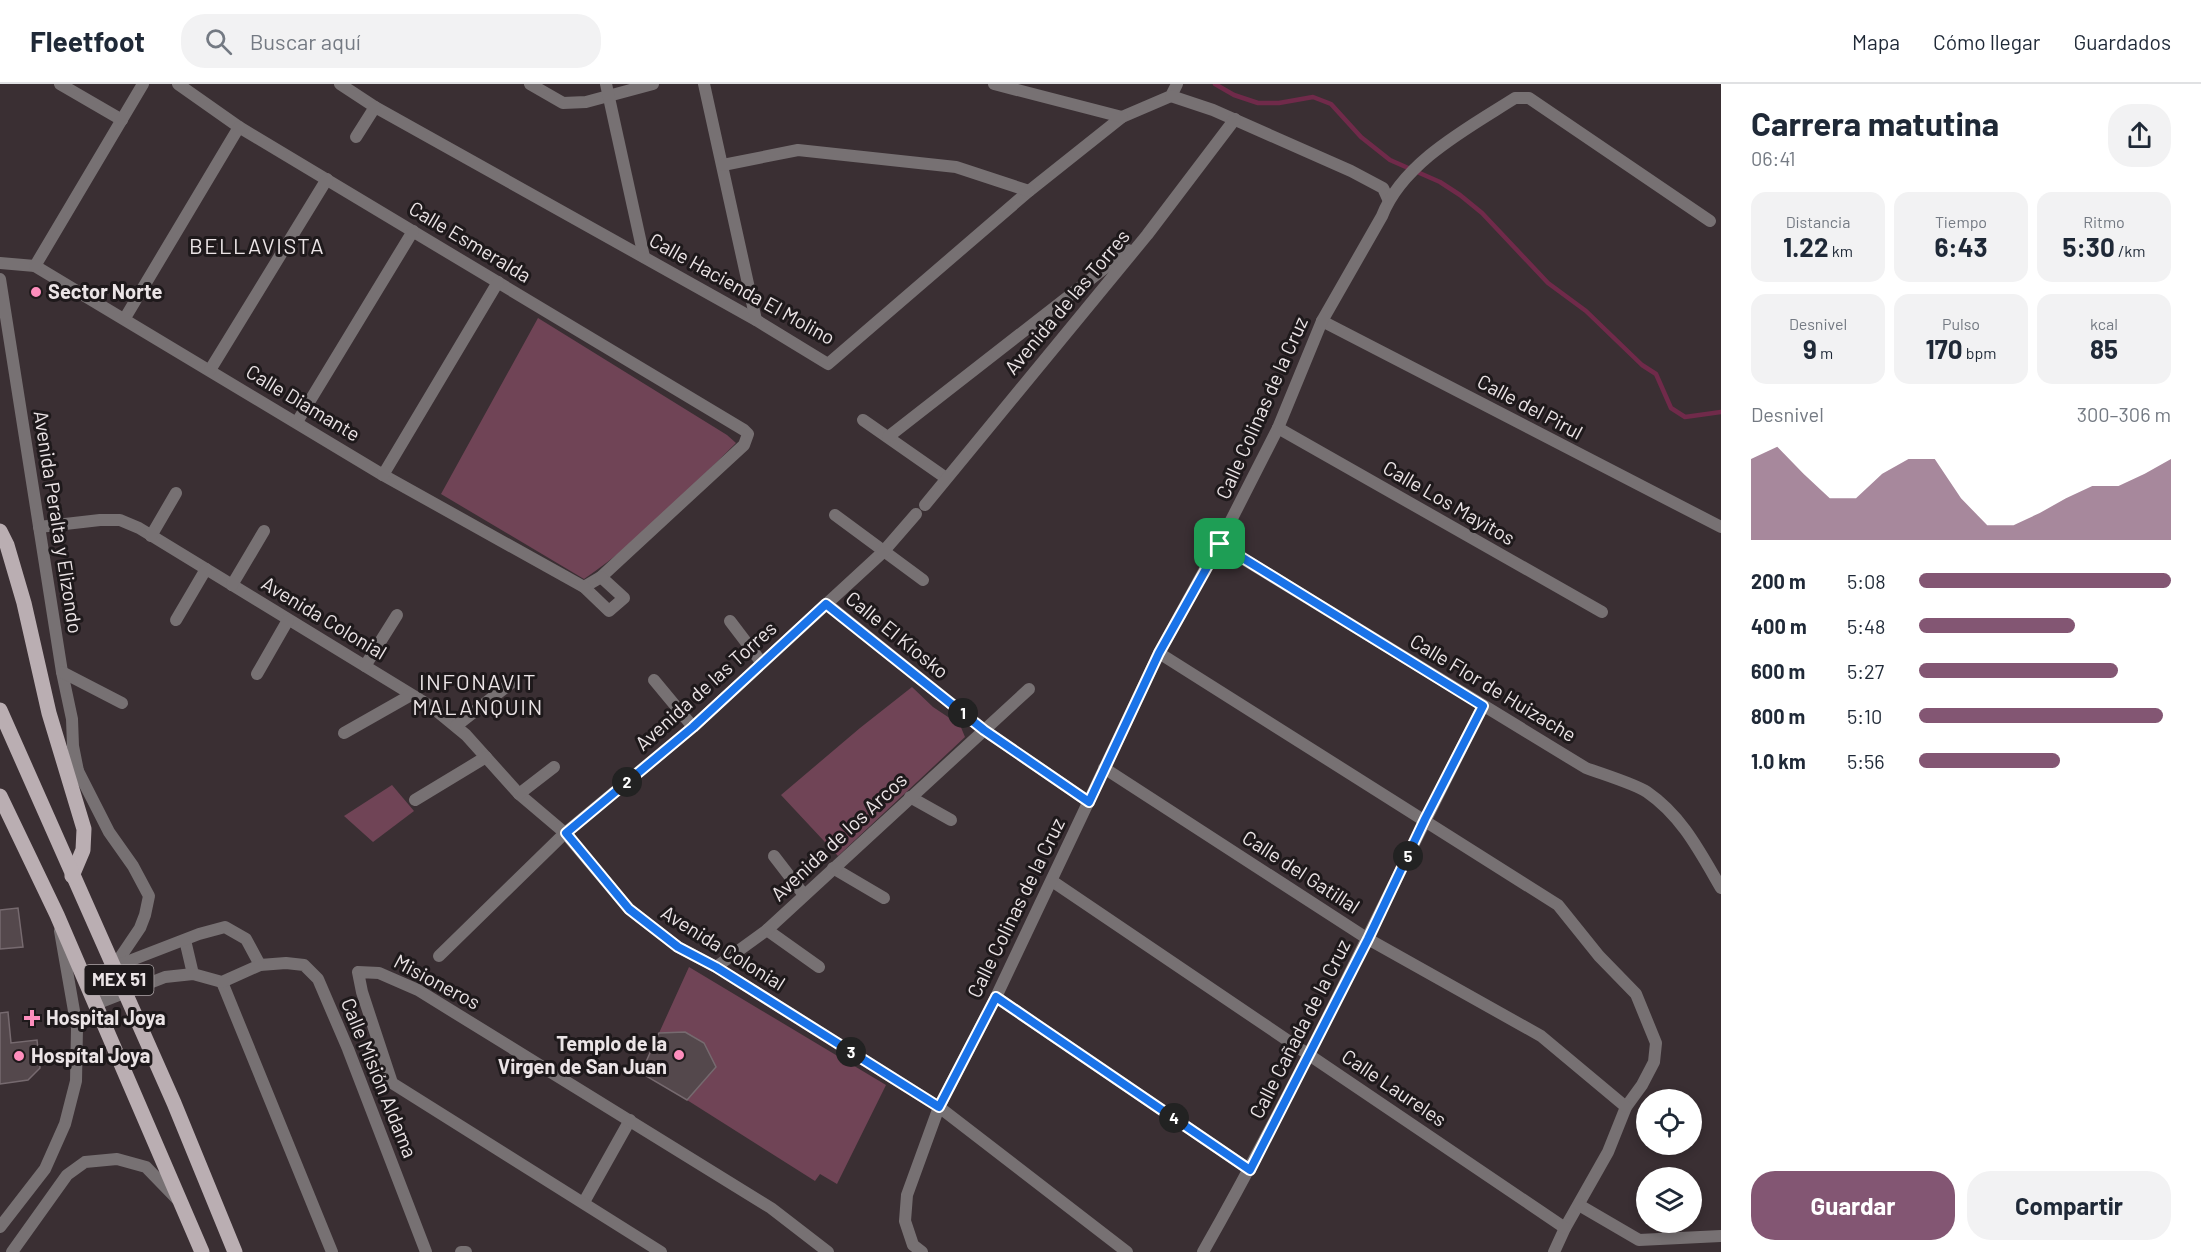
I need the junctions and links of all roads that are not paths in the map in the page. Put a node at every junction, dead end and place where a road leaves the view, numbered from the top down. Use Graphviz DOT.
graph roads {
  1 [pos="60,84"];
  2 [pos="143,84"];
  3 [pos="178,84"];
  4 [pos="340,84"];
  5 [pos="530,84"];
  6 [pos="653,84"];
  7 [pos="704,84"];
  8 [pos="994,84"];
  9 [pos="607,90"];
  10 [pos="1174,90"];
  11 [pos="375,107"];
  12 [pos="1122,117"];
  13 [pos="1234,119"];
  14 [pos="122,120"];
  15 [pos="239,127"];
  16 [pos="356,137"];
  17 [pos="723,165"];
  18 [pos="327,179"];
  19 [pos="1029,191"];
  20 [pos="1388,199"];
  21 [pos="1710,221"];
  22 [pos="413,231"];
  23 [pos="1147,235"];
  24 [pos="644,257"];
  25 [pos="0,263"];
  26 [pos="35,266"];
  27 [pos="0,279"];
  28 [pos="498,282"];
  29 [pos="125,318"];
  30 [pos="756,320"];
  31 [pos="1322,321"];
  32 [pos="210,370"];
  33 [pos="862,420"];
  34 [pos="297,422"];
  35 [pos="1278,428"];
  36 [pos="888,437"];
  37 [pos="383,475"];
  38 [pos="946,478"];
  39 [pos="176,493"];
  40 [pos="835,515"];
  41 [pos="1721,527"];
  42 [pos="39,528"];
  43 [pos="264,531"];
  44 [pos="151,536"];
  45 [pos="2,541"];
  46 [pos="1220,544"];
  47 [pos="883,552"];
  48 [pos="206,569"];
  49 [pos="601,577"];
  50 [pos="923,580"];
  51 [pos="232,585"];
  52 [pos="584,587"];
  53 [pos="826,604"];
  54 [pos="1602,612"];
  55 [pos="397,615"];
  56 [pos="176,620"];
  57 [pos="288,620"];
  58 [pos="730,621"];
  59 [pos="1159,653"];
  60 [pos="762,663"];
  61 [pos="365,666"];
  62 [pos="62,672"];
  63 [pos="257,674"];
  64 [pos="654,680"];
  65 [pos="511,683"];
  66 [pos="1029,689"];
  67 [pos="411,695"];
  68 [pos="122,703"];
  69 [pos="1483,706"];
  70 [pos="0,710"];
  71 [pos="456,726"];
  72 [pos="693,727"];
  73 [pos="984,730"];
  74 [pos="344,733"];
  75 [pos="486,757"];
  76 [pos="554,767"];
  77 [pos="1104,768"];
  78 [pos="72,770"];
  79 [pos="519,794"];
  80 [pos="0,796"];
  81 [pos="910,797"];
  82 [pos="415,800"];
  83 [pos="1089,802"];
  84 [pos="1425,819"];
  85 [pos="951,820"];
  86 [pos="566,833"];
  87 [pos="774,856"];
  88 [pos="833,868"];
  89 [pos="72,876"];
  90 [pos="1052,881"];
  91 [pos="1721,888"];
  92 [pos="804,895"];
  93 [pos="884,898"];
  94 [pos="57,915"];
  95 [pos="767,930"];
  96 [pos="1368,939"];
  97 [pos="185,940"];
  98 [pos="439,956"];
  99 [pos="260,965"];
  100 [pos="716,967"];
  101 [pos="819,967"];
  102 [pos="113,968"];
  103 [pos="194,974"];
  104 [pos="85,978"];
  105 [pos="222,982"];
  106 [pos="124,993"];
  107 [pos="996,997"];
  108 [pos="96,1004"];
  109 [pos="1309,1053"];
  110 [pos="939,1107"];
  111 [pos="1626,1107"];
  112 [pos="630,1120"];
  113 [pos="1250,1170"];
  114 [pos="584,1202"];
  115 [pos="181,1204"];
  116 [pos="1579,1205"];
  117 [pos="0,1227"];
  118 [pos="1565,1228"];
  119 [pos="1721,1236"];
  120 [pos="12,1252"];
  121 [pos="202,1252"];
  122 [pos="236,1252"];
  123 [pos="332,1252"];
  124 [pos="426,1252"];
  125 [pos="461,1252"];
  126 [pos="466,1252"];
  127 [pos="661,1252"];
  128 [pos="828,1252"];
  129 [pos="922,1252"];
  130 [pos="1127,1252"];
  131 [pos="1203,1252"];
  132 [pos="1554,1252"];
  1 -- 14 [label="street"];
  2 -- 14 [label="street"];
  3 -- 15 [label="street, Calle Esmeralda"];
  4 -- 11 [label="street, Calle Hacienda El Molino"];
  5 -- 9 [label="street"];
  6 -- 9 [label="street"];
  7 -- 17 [label="street"];
  8 -- 12 [label="street"];
  9 -- 24 [label="street"];
  10 -- 12 [label="street, Calle Hacienda El Molino"];
  10 -- 13 [label="street"];
  11 -- 16 [label="street"];
  11 -- 24 [label="street, Calle Hacienda El Molino"];
  12 -- 19 [label="street, Calle Hacienda El Molino"];
  13 -- 20 [label="street"];
  13 -- 23 [label="street, Avenida de las Torres"];
  14 -- 26 [label="street"];
  15 -- 18 [label="street, Calle Esmeralda"];
  15 -- 29 [label="street"];
  17 -- 19 [label="street"];
  17 -- 30 [label="street"];
  18 -- 22 [label="street, Calle Esmeralda"];
  18 -- 32 [label="street"];
  19 -- 30 [label="street, Calle Hacienda El Molino"];
  20 -- 21 [label="street, Calle Colinas de la Cruz"];
  20 -- 31 [label="street, Calle Colinas de la Cruz"];
  22 -- 28 [label="street, Calle Esmeralda"];
  22 -- 34 [label="street"];
  23 -- 36 [label="street"];
  23 -- 38 [label="street, Avenida de las Torres"];
  24 -- 30 [label="street, Calle Hacienda El Molino"];
  25 -- 26 [label="street, Calle Diamante"];
  26 -- 29 [label="street, Calle Diamante"];
  27 -- 42 [label="street, Avenida Peralta y Elizondo"];
  28 -- 37 [label="street"];
  28 -- 49 [label="street, Calle Esmeralda"];
  29 -- 32 [label="street, Calle Diamante"];
  31 -- 35 [label="street, Calle Colinas de la Cruz"];
  31 -- 41 [label="street, Calle del Pirul"];
  32 -- 34 [label="street, Calle Diamante"];
  33 -- 36 [label="street"];
  34 -- 37 [label="street, Calle Diamante"];
  35 -- 46 [label="street, Calle Colinas de la Cruz"];
  35 -- 54 [label="street, Calle Los Mayitos"];
  36 -- 38 [label="street"];
  37 -- 52 [label="street, Calle Diamante"];
  38 -- 47 [label="street, Avenida de las Torres"];
  39 -- 44 [label="street"];
  40 -- 47 [label="street"];
  42 -- 44 [label="street, Avenida Colonial"];
  42 -- 62 [label="street, Avenida Peralta y Elizondo"];
  43 -- 51 [label="street"];
  44 -- 48 [label="street, Avenida Colonial"];
  45 -- 78 [label="main road"];
  46 -- 59 [label="street, Calle Colinas de la Cruz"];
  46 -- 69 [label="street, Calle Flor de Huizache"];
  47 -- 50 [label="street"];
  47 -- 53 [label="street, Avenida de las Torres"];
  48 -- 51 [label="street, Avenida Colonial"];
  48 -- 56 [label="street"];
  49 -- 52 [label="street"];
  49 -- 52 [label="street, Calle Diamante"];
  51 -- 57 [label="street, Avenida Colonial"];
  53 -- 60 [label="street, Avenida de las Torres"];
  53 -- 73 [label="street, Calle El Kiosko"];
  55 -- 61 [label="street"];
  57 -- 61 [label="street, Avenida Colonial"];
  57 -- 63 [label="street"];
  58 -- 60 [label="street"];
  59 -- 77 [label="street, Calle Colinas de la Cruz"];
  59 -- 84 [label="street"];
  60 -- 72 [label="street, Avenida de las Torres"];
  61 -- 67 [label="street, Avenida Colonial"];
  62 -- 68 [label="street"];
  62 -- 78 [label="street, Avenida Peralta y Elizondo"];
  64 -- 72 [label="street"];
  65 -- 71 [label="street"];
  66 -- 73 [label="street, Avenida de los Arcos"];
  67 -- 71 [label="street, Avenida Colonial"];
  67 -- 74 [label="street"];
  69 -- 84 [label="street, Calle Cañada de la Cruz"];
  69 -- 91 [label="street, Calle Flor de Huizache"];
  70 -- 89 [label="main road, MEX 51"];
  71 -- 75 [label="street, Avenida Colonial"];
  72 -- 86 [label="street, Avenida de las Torres"];
  73 -- 81 [label="street, Avenida de los Arcos"];
  73 -- 83 [label="street, Calle El Kiosko"];
  75 -- 79 [label="street, Avenida Colonial"];
  75 -- 82 [label="street"];
  76 -- 79 [label="street"];
  77 -- 83 [label="street, Calle Colinas de la Cruz"];
  77 -- 96 [label="street, Calle del Gatillal"];
  78 -- 89 [label="main road"];
  78 -- 102 [label="street, Avenida Peralta y Elizondo"];
  79 -- 86 [label="street, Avenida Colonial"];
  80 -- 94 [label="main road, MEX 51"];
  81 -- 85 [label="street"];
  81 -- 88 [label="street, Avenida de los Arcos"];
  83 -- 90 [label="street, Calle Colinas de la Cruz"];
  84 -- 96 [label="street, Calle Cañada de la Cruz"];
  84 -- 111 [label="street"];
  86 -- 98 [label="street, Avenida de las Torres"];
  86 -- 100 [label="street, Avenida Colonial"];
  87 -- 92 [label="street"];
  88 -- 92 [label="street, Avenida de los Arcos"];
  88 -- 93 [label="street"];
  89 -- 102 [label="main road, MEX 51"];
  90 -- 107 [label="street, Calle Colinas de la Cruz"];
  90 -- 109 [label="street, Calle Laureles"];
  92 -- 95 [label="street, Avenida de los Arcos"];
  94 -- 104 [label="main road, MEX 51"];
  94 -- 117 [label="street"];
  95 -- 100 [label="street, Avenida de los Arcos"];
  95 -- 101 [label="street"];
  96 -- 109 [label="street, Calle Cañada de la Cruz"];
  96 -- 111 [label="street, Calle del Gatillal"];
  97 -- 99 [label="street"];
  97 -- 102 [label="street"];
  97 -- 103 [label="street"];
  99 -- 105 [label="street, Calle Misión Aldama"];
  99 -- 124 [label="street, Calle Misión Aldama"];
  100 -- 110 [label="street, Avenida Colonial"];
  102 -- 104 [label="street"];
  102 -- 106 [label="main road, MEX 51"];
  103 -- 105 [label="street"];
  103 -- 106 [label="street"];
  104 -- 108 [label="main road, MEX 51"];
  105 -- 123 [label="street"];
  106 -- 108 [label="street"];
  106 -- 122 [label="main road, MEX 51"];
  107 -- 110 [label="street, Calle Colinas de la Cruz"];
  107 -- 113 [label="street"];
  108 -- 115 [label="main road, MEX 51"];
  109 -- 113 [label="street, Calle Cañada de la Cruz"];
  109 -- 118 [label="street, Calle Laureles"];
  110 -- 129 [label="street, Calle Colinas de la Cruz"];
  110 -- 130 [label="street, Avenida Colonial"];
  111 -- 116 [label="street"];
  112 -- 114 [label="street"];
  112 -- 114 [label="street, Misioneros"];
  112 -- 128 [label="street, Misioneros"];
  113 -- 131 [label="street, Calle Cañada de la Cruz"];
  114 -- 127 [label="street, Misioneros"];
  115 -- 120 [label="street"];
  115 -- 121 [label="main road, MEX 51"];
  116 -- 118 [label="street"];
  116 -- 119 [label="street"];
  118 -- 132 [label="street"];
  125 -- 126 [label="street"];
}
